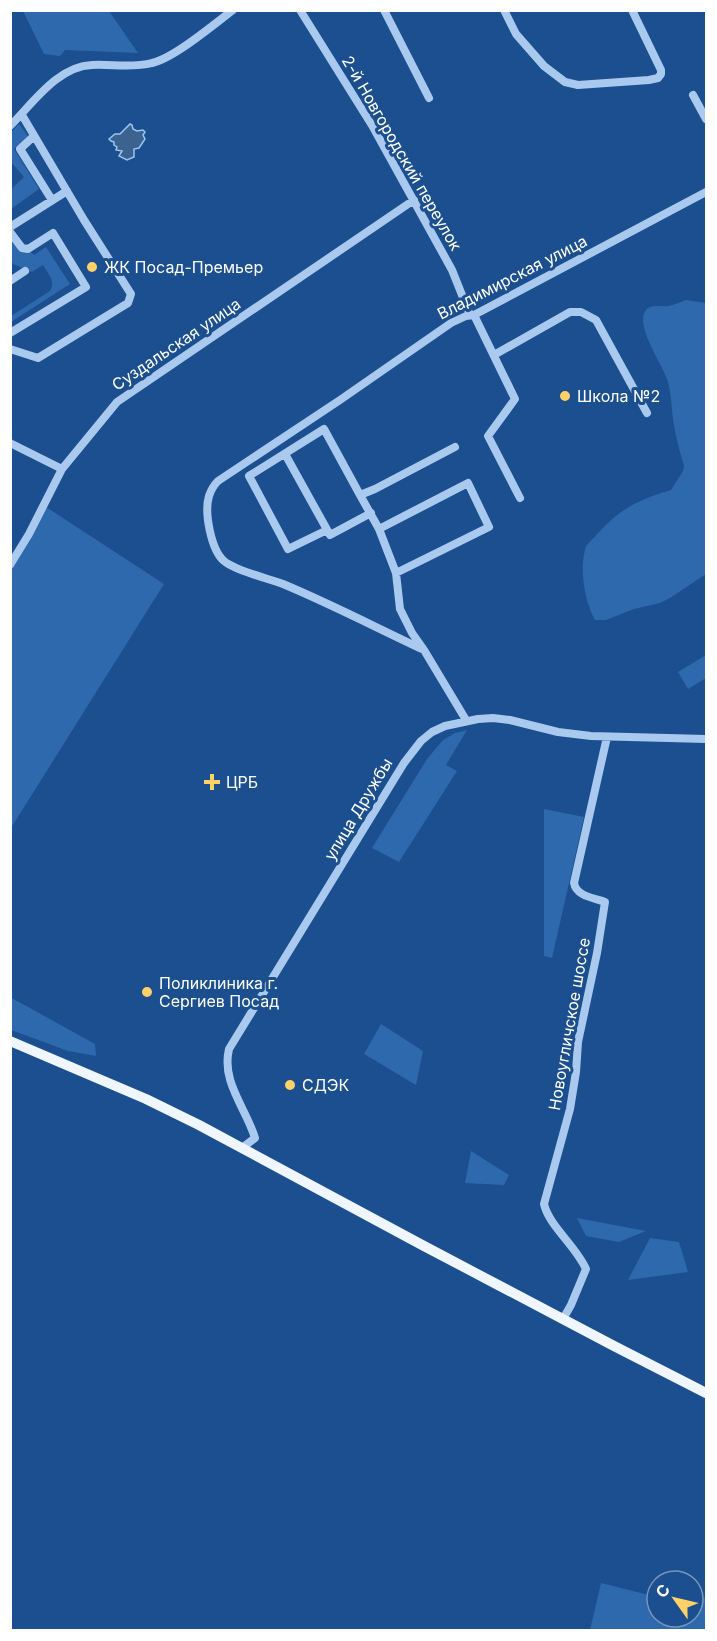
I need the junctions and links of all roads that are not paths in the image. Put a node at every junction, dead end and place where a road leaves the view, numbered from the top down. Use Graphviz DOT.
graph roads {
  1 [pos="232,10"];
  2 [pos="300,10"];
  3 [pos="384,10"];
  4 [pos="504,10"];
  5 [pos="632,10"];
  6 [pos="693,95"];
  7 [pos="429,98"];
  8 [pos="21,115"];
  9 [pos="706,119"];
  10 [pos="10,126"];
  11 [pos="34,136"];
  12 [pos="67,191"];
  13 [pos="706,192"];
  14 [pos="52,200"];
  15 [pos="414,200"];
  16 [pos="10,227"];
  17 [pos="10,232"];
  18 [pos="25,271"];
  19 [pos="10,281"];
  20 [pos="472,315"];
  21 [pos="10,333"];
  22 [pos="10,349"];
  23 [pos="494,355"];
  24 [pos="647,413"];
  25 [pos="10,443"];
  26 [pos="455,447"];
  27 [pos="285,454"];
  28 [pos="62,469"];
  29 [pos="360,495"];
  30 [pos="520,498"];
  31 [pos="371,513"];
  32 [pos="379,529"];
  33 [pos="327,530"];
  34 [pos="10,565"];
  35 [pos="396,573"];
  36 [pos="424,650"];
  37 [pos="466,720"];
  38 [pos="607,737"];
  39 [pos="706,739"];
  40 [pos="10,1041"];
  41 [pos="255,1138"];
  42 [pos="242,1148"];
  43 [pos="260,1157"];
  44 [pos="563,1319"];
  45 [pos="706,1393"];
  1 -- 8 [label="street"];
  2 -- 15 [label="street, 2-й Новгородский переулок"];
  3 -- 7 [label="street"];
  4 -- 5 [label="street"];
  6 -- 9 [label="street"];
  8 -- 10 [label="street"];
  8 -- 11 [label="street"];
  11 -- 12 [label="street"];
  11 -- 14 [label="street"];
  12 -- 14 [label="street"];
  12 -- 22 [label="street"];
  13 -- 20 [label="street, Владимирская улица"];
  14 -- 16 [label="street"];
  15 -- 20 [label="street, 2-й Новгородский переулок"];
  15 -- 28 [label="street, Суздальская улица"];
  17 -- 21 [label="street"];
  18 -- 19 [label="street"];
  20 -- 23 [label="street, 2-й Новгородский переулок"];
  20 -- 36 [label="street, Владимирская улица"];
  23 -- 24 [label="street"];
  23 -- 30 [label="street, 2-й Новгородский переулок"];
  25 -- 28 [label="street"];
  26 -- 29 [label="street"];
  27 -- 29 [label="street"];
  27 -- 33 [label="street"];
  27 -- 33 [label="street"];
  28 -- 34 [label="street, Суздальская улица"];
  29 -- 31 [label="street"];
  31 -- 32 [label="street"];
  31 -- 33 [label="street"];
  32 -- 35 [label="street"];
  32 -- 35 [label="street"];
  35 -- 36 [label="street"];
  36 -- 37 [label="street"];
  37 -- 38 [label="street, улица Дружбы"];
  37 -- 41 [label="street, улица Дружбы"];
  38 -- 39 [label="street, улица Дружбы"];
  38 -- 44 [label="street, Новоугличское шоссе"];
  40 -- 42 [label="main road"];
  41 -- 42 [label="street"];
  41 -- 43 [label="street, улица Дружбы"];
  42 -- 43 [label="main road"];
  43 -- 44 [label="main road"];
  44 -- 45 [label="main road"];
}
